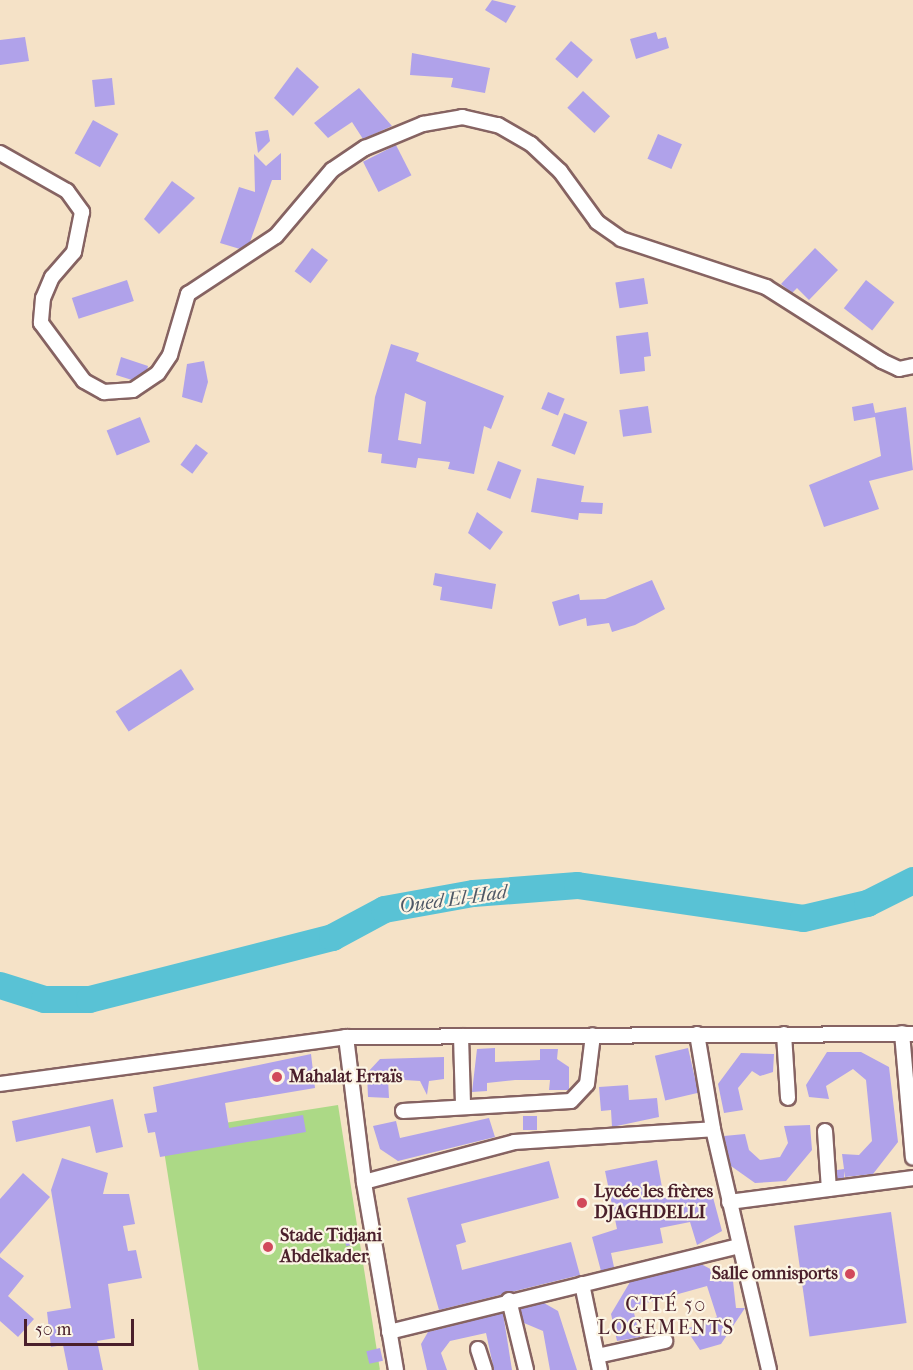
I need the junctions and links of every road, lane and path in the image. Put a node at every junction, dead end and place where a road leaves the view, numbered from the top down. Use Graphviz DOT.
graph roads {
  1 [pos="0,153"];
  2 [pos="913,366"];
  3 [pos="908,1033"];
  4 [pos="697,1034"];
  5 [pos="784,1034"];
  6 [pos="593,1035"];
  7 [pos="461,1036"];
  8 [pos="346,1037"];
  9 [pos="0,1084"];
  10 [pos="788,1098"];
  11 [pos="464,1105"];
  12 [pos="403,1111"];
  13 [pos="713,1129"];
  14 [pos="825,1131"];
  15 [pos="913,1158"];
  16 [pos="913,1178"];
  17 [pos="364,1182"];
  18 [pos="829,1189"];
  19 [pos="729,1202"];
  20 [pos="739,1246"];
  21 [pos="582,1284"];
  22 [pos="509,1300"];
  23 [pos="389,1332"];
  24 [pos="665,1341"];
  25 [pos="478,1349"];
  26 [pos="598,1363"];
  27 [pos="396,1370"];
  28 [pos="485,1370"];
  29 [pos="526,1370"];
  30 [pos="769,1370"];
  1 -- 2 [label="street"];
  3 -- 5 [label="street"];
  3 -- 15 [label="street"];
  4 -- 5 [label="street"];
  4 -- 6 [label="street"];
  4 -- 13 [label="street"];
  5 -- 10 [label="street"];
  6 -- 7 [label="street"];
  6 -- 11 [label="street"];
  7 -- 8 [label="street"];
  7 -- 11 [label="street"];
  8 -- 9 [label="street"];
  8 -- 17 [label="street"];
  11 -- 12 [label="street"];
  13 -- 17 [label="street"];
  13 -- 19 [label="street"];
  14 -- 18 [label="street"];
  16 -- 18 [label="street"];
  17 -- 23 [label="street"];
  18 -- 19 [label="street"];
  19 -- 20 [label="street"];
  20 -- 21 [label="street"];
  20 -- 30 [label="street"];
  21 -- 22 [label="street"];
  21 -- 26 [label="street"];
  22 -- 23 [label="street"];
  22 -- 29 [label="street"];
  23 -- 27 [label="street"];
  24 -- 26 [label="street"];
  25 -- 28 [label="street"];
}
